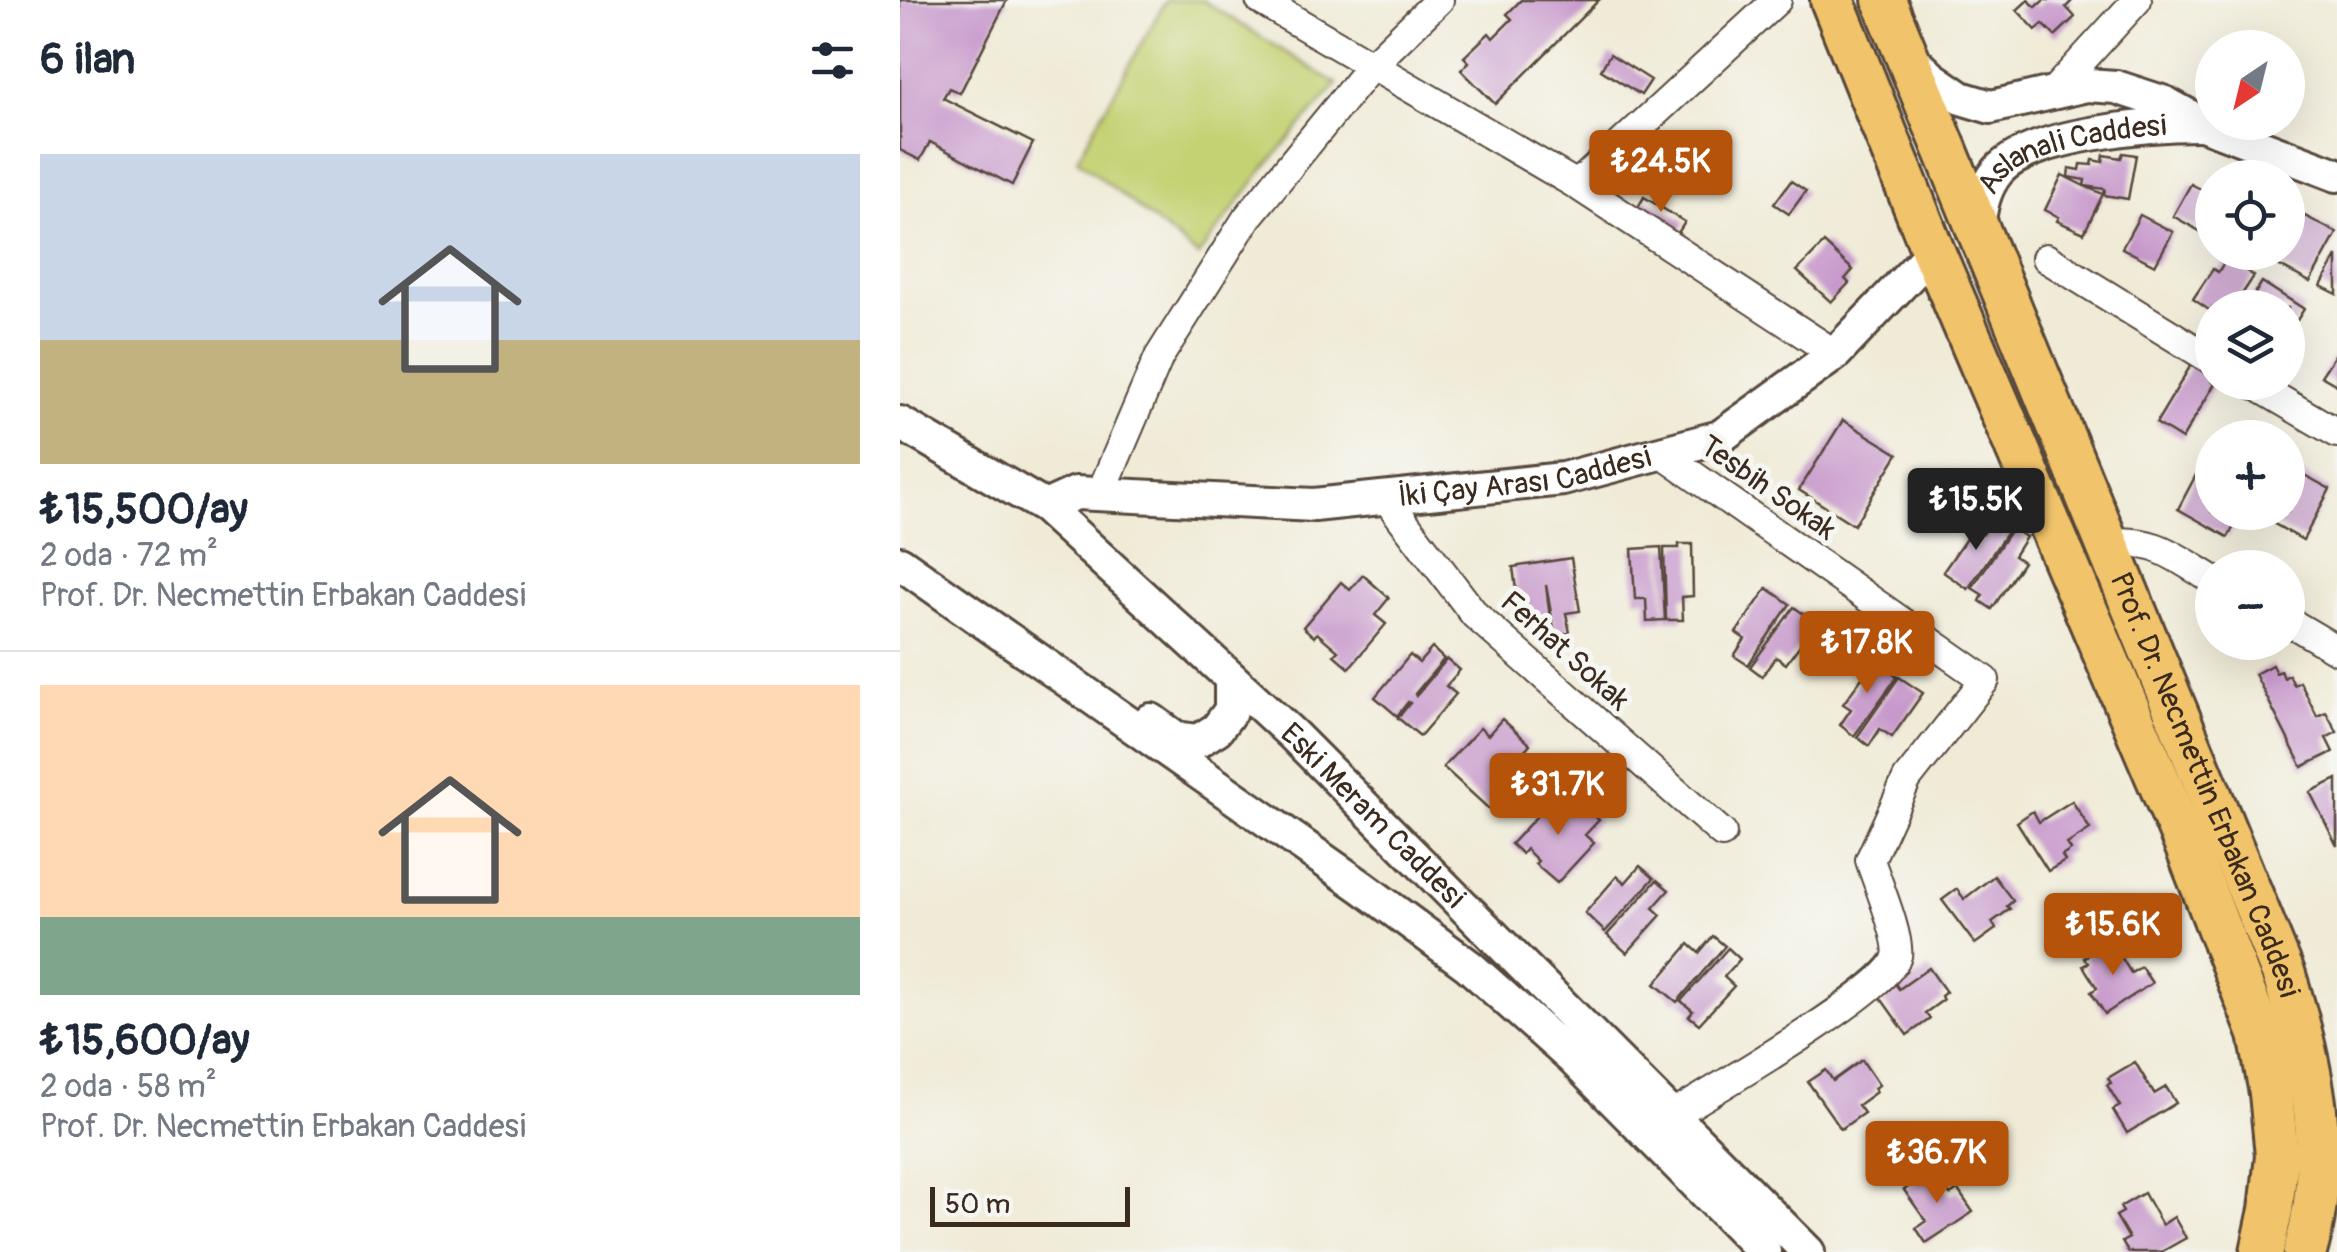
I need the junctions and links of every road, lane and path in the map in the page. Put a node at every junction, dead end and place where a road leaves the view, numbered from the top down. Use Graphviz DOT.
graph roads {
  1 [pos="1260,0"];
  2 [pos="1439,0"];
  3 [pos="1777,0"];
  4 [pos="1832,0"];
  5 [pos="1884,0"];
  6 [pos="2137,0"];
  7 [pos="1906,54"];
  8 [pos="1372,66"];
  9 [pos="2053,92"];
  10 [pos="2195,119"];
  11 [pos="2195,124"];
  12 [pos="2247,140"];
  13 [pos="2337,174"];
  14 [pos="1576,185"];
  15 [pos="1978,230"];
  16 [pos="1933,251"];
  17 [pos="2046,258"];
  18 [pos="2195,350"];
  19 [pos="1834,354"];
  20 [pos="2281,400"];
  21 [pos="900,422"];
  22 [pos="2337,433"];
  23 [pos="1661,453"];
  24 [pos="1100,495"];
  25 [pos="1386,498"];
  26 [pos="1045,507"];
  27 [pos="2107,543"];
  28 [pos="908,568"];
  29 [pos="2195,570"];
  30 [pos="2305,632"];
  31 [pos="2337,650"];
  32 [pos="1231,678"];
  33 [pos="1722,833"];
  34 [pos="1674,1115"];
  35 [pos="1764,1252"];
  36 [pos="1808,1252"];
  37 [pos="2262,1252"];
  38 [pos="2305,1252"];
  1 -- 8 [label="street"];
  2 -- 8 [label="street"];
  3 -- 14 [label="street"];
  4 -- 16 [label="main road, Prof. Dr. Necmettin Erbakan Caddesi"];
  5 -- 7 [label="main road, Prof. Dr. Necmettin Erbakan Caddesi"];
  6 -- 9 [label="street"];
  7 -- 9 [label="street, Aslanali Caddesi"];
  7 -- 15 [label="main road, Prof. Dr. Necmettin Erbakan Caddesi"];
  8 -- 14 [label="street"];
  8 -- 24 [label="street"];
  9 -- 10 [label="street, Aslanali Caddesi"];
  11 -- 15 [label="street, Aslanali Caddesi"];
  12 -- 13 [label="street, Aslanali Caddesi"];
  14 -- 19 [label="street"];
  15 -- 27 [label="main road, Prof. Dr. Necmettin Erbakan Caddesi"];
  16 -- 19 [label="street, İki Çay Arası Caddesi"];
  16 -- 37 [label="main road, Prof. Dr. Necmettin Erbakan Caddesi"];
  17 -- 18 [label="street"];
  19 -- 23 [label="street, İki Çay Arası Caddesi"];
  20 -- 22 [label="street"];
  21 -- 26 [label="street, Eski Meram Caddesi"];
  23 -- 25 [label="street, İki Çay Arası Caddesi"];
  23 -- 34 [label="street, Tesbih Sokak"];
  24 -- 25 [label="street, İki Çay Arası Caddesi"];
  24 -- 26 [label="street, İki Çay Arası Caddesi"];
  25 -- 33 [label="street, Ferhat Sokak"];
  26 -- 32 [label="street, Eski Meram Caddesi"];
  27 -- 29 [label="street"];
  27 -- 38 [label="main road, Prof. Dr. Necmettin Erbakan Caddesi"];
  28 -- 32 [label="street"];
  28 -- 35 [label="street, Eski Meram Caddesi"];
  30 -- 31 [label="street"];
  32 -- 34 [label="street, Eski Meram Caddesi"];
  34 -- 36 [label="street, Eski Meram Caddesi"];
}
